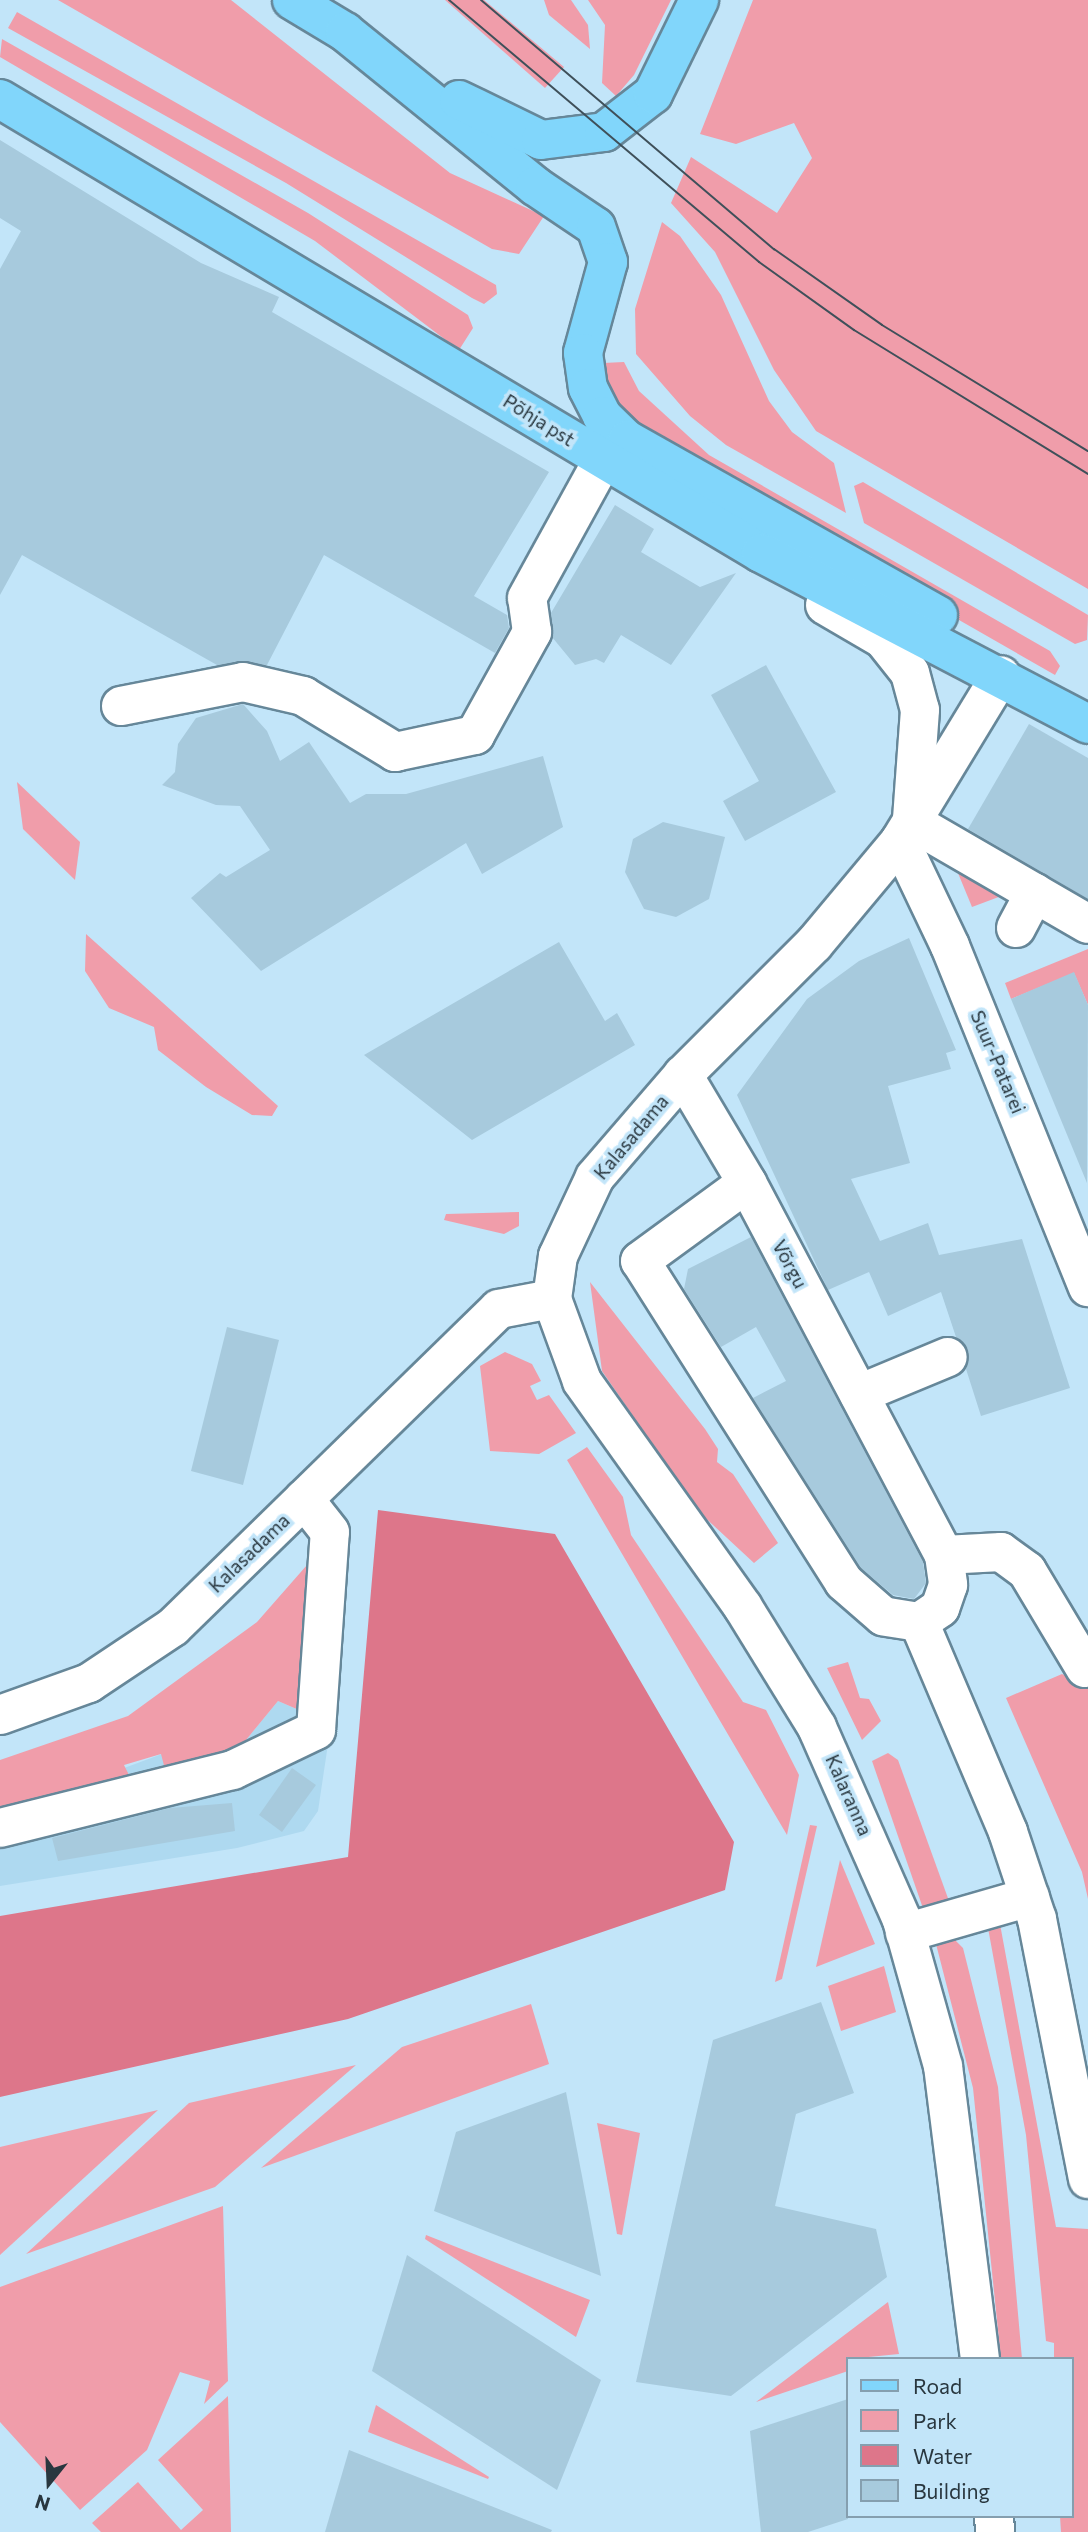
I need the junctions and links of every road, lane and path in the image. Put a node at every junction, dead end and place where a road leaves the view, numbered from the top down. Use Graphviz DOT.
graph roads {
  1 [pos="292,0"];
  2 [pos="324,0"];
  3 [pos="699,0"];
  4 [pos="345,32"];
  5 [pos="420,94"];
  6 [pos="0,99"];
  7 [pos="603,460"];
  8 [pos="761,552"];
  9 [pos="1001,675"];
  10 [pos="121,706"];
  11 [pos="1088,724"];
  12 [pos="906,831"];
  13 [pos="1035,893"];
  14 [pos="1088,924"];
  15 [pos="1016,928"];
  16 [pos="683,1075"];
  17 [pos="747,1183"];
  18 [pos="1088,1287"];
  19 [pos="552,1299"];
  20 [pos="948,1357"];
  21 [pos="859,1394"];
  22 [pos="304,1499"];
  23 [pos="944,1555"];
  24 [pos="919,1622"];
  25 [pos="1085,1668"];
  26 [pos="0,1715"];
  27 [pos="0,1828"];
  28 [pos="1030,1898"];
  29 [pos="905,1933"];
  30 [pos="1088,2179"];
  31 [pos="979,2357"];
  1 -- 4 [label="main road"];
  2 -- 4 [label="main road"];
  3 -- 5 [label="main road"];
  4 -- 5 [label="main road"];
  5 -- 9 [label="main road"];
  6 -- 7 [label="main road, Põhja pst"];
  7 -- 8 [label="main road, Põhja pst"];
  7 -- 10 [label="street"];
  8 -- 9 [label="main road, Põhja pst"];
  8 -- 12 [label="street"];
  9 -- 11 [label="main road, Põhja pst"];
  9 -- 12 [label="street, Kalasadama"];
  12 -- 13 [label="street"];
  12 -- 16 [label="street, Kalasadama"];
  12 -- 18 [label="street, Suur-Patarei"];
  13 -- 14 [label="street"];
  13 -- 15 [label="street"];
  16 -- 17 [label="street, Võrgu"];
  16 -- 19 [label="street, Kalasadama"];
  17 -- 21 [label="street, Võrgu"];
  17 -- 24 [label="street"];
  19 -- 22 [label="street, Kalasadama"];
  19 -- 29 [label="street, Kalaranna"];
  20 -- 21 [label="street"];
  21 -- 23 [label="street, Võrgu"];
  22 -- 26 [label="street, Kalasadama"];
  22 -- 27 [label="street"];
  23 -- 24 [label="street"];
  23 -- 25 [label="street"];
  24 -- 28 [label="street"];
  28 -- 29 [label="street"];
  28 -- 30 [label="street"];
  29 -- 31 [label="street, Kalaranna"];
}
